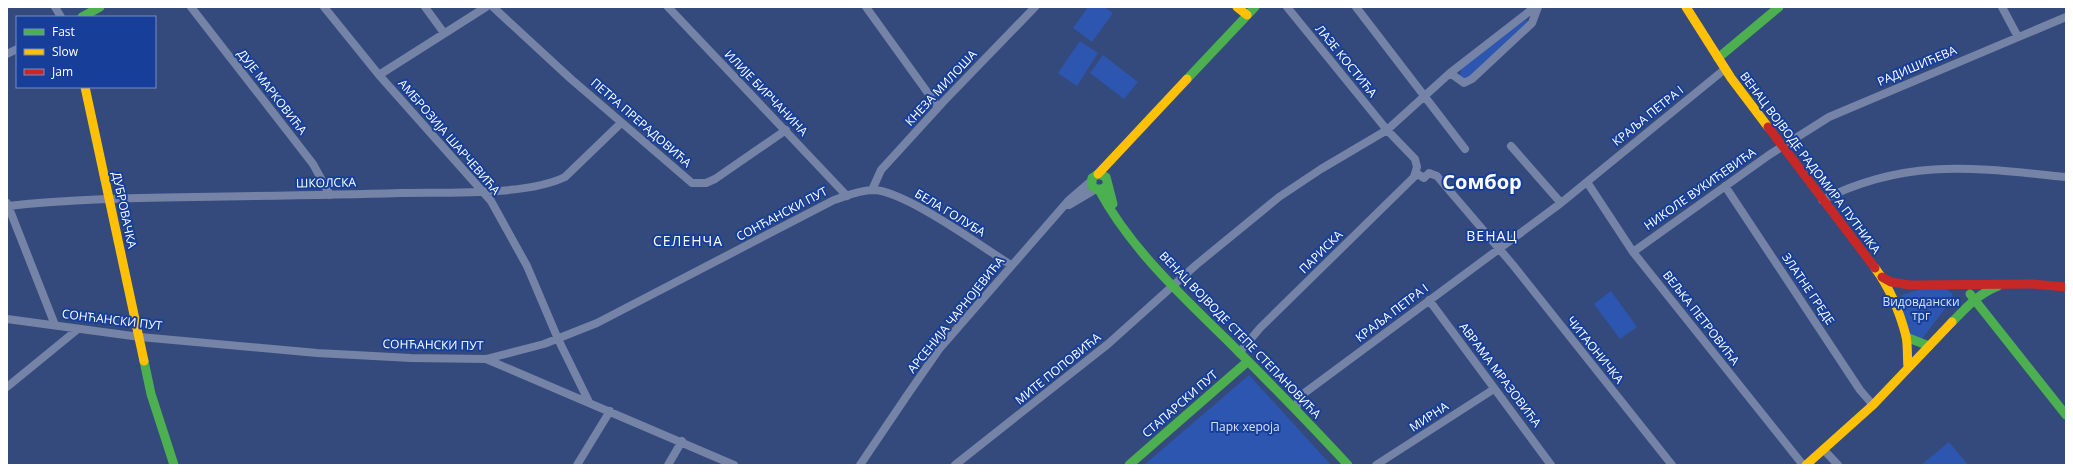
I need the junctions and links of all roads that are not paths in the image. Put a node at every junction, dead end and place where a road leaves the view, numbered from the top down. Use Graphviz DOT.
graph roads {
  1 [pos="55,7"];
  2 [pos="100,7"];
  3 [pos="191,7"];
  4 [pos="324,7"];
  5 [pos="425,7"];
  6 [pos="486,7"];
  7 [pos="493,7"];
  8 [pos="668,7"];
  9 [pos="866,7"];
  10 [pos="1035,7"];
  11 [pos="1237,7"];
  12 [pos="1255,7"];
  13 [pos="1287,7"];
  14 [pos="1356,7"];
  15 [pos="1537,7"];
  16 [pos="1686,7"];
  17 [pos="1779,7"];
  18 [pos="2002,7"];
  19 [pos="1247,15"];
  20 [pos="60,16"];
  21 [pos="84,16"];
  22 [pos="2066,17"];
  23 [pos="444,33"];
  24 [pos="2018,37"];
  25 [pos="16,50"];
  26 [pos="7,54"];
  27 [pos="1718,58"];
  28 [pos="1725,69"];
  29 [pos="1450,73"];
  30 [pos="379,76"];
  31 [pos="85,88"];
  32 [pos="1425,94"];
  33 [pos="938,107"];
  34 [pos="621,123"];
  35 [pos="786,130"];
  36 [pos="1387,130"];
  37 [pos="1511,146"];
  38 [pos="1782,146"];
  39 [pos="1465,149"];
  40 [pos="1417,170"];
  41 [pos="2066,177"];
  42 [pos="1588,182"];
  43 [pos="1099,183"];
  44 [pos="1725,186"];
  45 [pos="872,190"];
  46 [pos="483,191"];
  47 [pos="330,195"];
  48 [pos="847,196"];
  49 [pos="109,199"];
  50 [pos="1822,200"];
  51 [pos="1561,203"];
  52 [pos="8,205"];
  53 [pos="1500,249"];
  54 [pos="1633,252"];
  55 [pos="1011,265"];
  56 [pos="1882,277"];
  57 [pos="1172,286"];
  58 [pos="1910,286"];
  59 [pos="1955,286"];
  60 [pos="1998,286"];
  61 [pos="2066,287"];
  62 [pos="1975,298"];
  63 [pos="1429,300"];
  64 [pos="1894,303"];
  65 [pos="1962,310"];
  66 [pos="7,319"];
  67 [pos="55,325"];
  68 [pos="78,329"];
  69 [pos="140,337"];
  70 [pos="1906,337"];
  71 [pos="558,339"];
  72 [pos="1929,346"];
  73 [pos="1239,353"];
  74 [pos="486,359"];
  75 [pos="1247,362"];
  76 [pos="1908,367"];
  77 [pos="7,388"];
  78 [pos="1494,389"];
  79 [pos="1284,396"];
  80 [pos="1299,397"];
  81 [pos="589,402"];
  82 [pos="1873,405"];
  83 [pos="1296,409"];
  84 [pos="610,410"];
  85 [pos="2065,411"];
  86 [pos="682,441"];
  87 [pos="1824,450"];
  88 [pos="174,465"];
  89 [pos="577,465"];
  90 [pos="668,465"];
  91 [pos="734,465"];
  92 [pos="860,465"];
  93 [pos="955,465"];
  94 [pos="1130,465"];
  95 [pos="1348,465"];
  96 [pos="1376,465"];
  97 [pos="1551,465"];
  98 [pos="1672,465"];
  99 [pos="1803,465"];
  100 [pos="1806,465"];
  101 [pos="1838,465"];
  1 -- 20 [label="street"];
  2 -- 21 [label="main road"];
  3 -- 47 [label="street, ДУЈЕ МАРКОВИЋА"];
  4 -- 30 [label="street, АМБРОЗИЈА ШАРЧЕВИЋА"];
  5 -- 23 [label="street"];
  6 -- 23 [label="street"];
  7 -- 34 [label="street, ПЕТРА ПРЕРАДОВИЋА"];
  8 -- 35 [label="street, ИЛИЈЕ БИРЧАНИНА"];
  9 -- 33 [label="street"];
  10 -- 33 [label="street, КНЕЗА МИЛОША"];
  11 -- 19 [label="main road"];
  12 -- 19 [label="main road"];
  13 -- 36 [label="street, ЛАЗЕ КОСТИЋА"];
  14 -- 32 [label="street"];
  15 -- 29 [label="street, МИТЕ ПОПОВИЋА"];
  15 -- 29 [label="street"];
  16 -- 27 [label="main road, ВЕНАЦ ВОЈВОДЕ РАДОМИРА ПУТНИКА"];
  17 -- 27 [label="main road"];
  18 -- 24 [label="street"];
  19 -- 43 [label="main road"];
  22 -- 24 [label="street, РАДИШИЋЕВА"];
  23 -- 30 [label="street"];
  24 -- 38 [label="street, РАДИШИЋЕВА"];
  25 -- 26 [label="street"];
  27 -- 28 [label="main road, ВЕНАЦ ВОЈВОДЕ РАДОМИРА ПУТНИКА"];
  28 -- 38 [label="main road, ВЕНАЦ ВОЈВОДЕ РАДОМИРА ПУТНИКА"];
  28 -- 42 [label="street, КРАЉА ПЕТРА I"];
  29 -- 32 [label="street, МИТЕ ПОПОВИЋА"];
  30 -- 46 [label="street, АМБРОЗИЈА ШАРЧЕВИЋА"];
  31 -- 49 [label="main road, ДУБРОВАЧКА"];
  32 -- 36 [label="street, МИТЕ ПОПОВИЋА"];
  32 -- 39 [label="street"];
  33 -- 45 [label="street, КНЕЗА МИЛОША"];
  34 -- 35 [label="street, ПЕТРА ПРЕРАДОВИЋА"];
  34 -- 46 [label="street, ШКОЛСКА"];
  35 -- 48 [label="street, ИЛИЈЕ БИРЧАНИНА"];
  36 -- 40 [label="street, ЛАЗЕ КОСТИЋА"];
  36 -- 57 [label="street, МИТЕ ПОПОВИЋА"];
  37 -- 51 [label="street"];
  38 -- 44 [label="street, НИКОЛЕ ВУКИЋЕВИЋА"];
  38 -- 50 [label="main road, ВЕНАЦ ВОЈВОДЕ РАДОМИРА ПУТНИКА"];
  40 -- 53 [label="street"];
  40 -- 73 [label="street, ПАРИСКА"];
  41 -- 50 [label="street"];
  42 -- 51 [label="street, КРАЉА ПЕТРА I"];
  42 -- 54 [label="street, ВЕЉКА ПЕТРОВИЋА"];
  43 -- 55 [label="street, АРСЕНИЈА ЧАРНОЈЕВИЋА"];
  43 -- 57 [label="main road, ВЕНАЦ ВОЈВОДЕ СТЕПЕ СТЕПАНОВИЋА"];
  44 -- 54 [label="street, НИКОЛЕ ВУКИЋЕВИЋА"];
  44 -- 82 [label="street, ЗЛАТНЕ ГРЕДЕ"];
  45 -- 48 [label="street, СОНЋАНСКИ ПУТ"];
  45 -- 55 [label="street, БЕЛА ГОЛУБА"];
  46 -- 47 [label="street, ШКОЛСКА"];
  46 -- 71 [label="street, АМБРОЗИЈА ШАРЧЕВИЋА"];
  47 -- 49 [label="street, ШКОЛСКА"];
  48 -- 71 [label="street, СОНЋАНСКИ ПУТ"];
  49 -- 52 [label="street, ШКОЛСКА"];
  49 -- 69 [label="main road, ДУБРОВАЧКА"];
  50 -- 56 [label="main road, ВЕНАЦ ВОЈВОДЕ РАДОМИРА ПУТНИКА"];
  51 -- 53 [label="street, КРАЉА ПЕТРА I"];
  52 -- 67 [label="street"];
  53 -- 63 [label="street, КРАЉА ПЕТРА I"];
  53 -- 98 [label="street, ЧИТАОНИЧКА"];
  54 -- 99 [label="street, ВЕЉКА ПЕТРОВИЋА"];
  55 -- 92 [label="street, АРСЕНИЈА ЧАРНОЈЕВИЋА"];
  56 -- 58 [label="main road"];
  56 -- 64 [label="main road, ВЕНАЦ ВОЈВОДЕ РАДОМИРА ПУТНИКА"];
  57 -- 73 [label="main road, ВЕНАЦ ВОЈВОДЕ СТЕПЕ СТЕПАНОВИЋА"];
  57 -- 93 [label="street, МИТЕ ПОПОВИЋА"];
  58 -- 59 [label="main road"];
  58 -- 64 [label="main road"];
  59 -- 60 [label="main road"];
  59 -- 62 [label="main road"];
  59 -- 65 [label="main road"];
  60 -- 61 [label="main road"];
  60 -- 62 [label="main road"];
  62 -- 65 [label="main road"];
  62 -- 85 [label="main road"];
  63 -- 78 [label="street, АВРАМА МРАЗОВИЋА"];
  63 -- 80 [label="street, КРАЉА ПЕТРА I"];
  64 -- 70 [label="main road, ВЕНАЦ ВОЈВОДЕ РАДОМИРА ПУТНИКА"];
  65 -- 72 [label="main road"];
  66 -- 67 [label="street, СОНЋАНСКИ ПУТ"];
  67 -- 68 [label="street, СОНЋАНСКИ ПУТ"];
  68 -- 69 [label="street, СОНЋАНСКИ ПУТ"];
  68 -- 77 [label="street"];
  69 -- 74 [label="street, СОНЋАНСКИ ПУТ"];
  69 -- 88 [label="main road, ДУБРОВАЧКА"];
  70 -- 72 [label="main road"];
  70 -- 76 [label="main road, ВЕНАЦ ВОЈВОДЕ РАДОМИРА ПУТНИКА"];
  71 -- 74 [label="street, СОНЋАНСКИ ПУТ"];
  71 -- 81 [label="street, АМБРОЗИЈА ШАРЧЕВИЋА"];
  72 -- 76 [label="main road"];
  73 -- 75 [label="main road, ВЕНАЦ ВОЈВОДЕ СТЕПЕ СТЕПАНОВИЋА"];
  74 -- 81 [label="street"];
  75 -- 79 [label="main road, ВЕНАЦ ВОЈВОДЕ СТЕПЕ СТЕПАНОВИЋА"];
  75 -- 94 [label="main road, СТАПАРСКИ ПУТ"];
  76 -- 82 [label="main road"];
  78 -- 96 [label="street, МИРНА"];
  78 -- 97 [label="street, АВРАМА МРАЗОВИЋА"];
  79 -- 80 [label="street"];
  79 -- 83 [label="main road, ВЕНАЦ ВОЈВОДЕ СТЕПЕ СТЕПАНОВИЋА"];
  80 -- 83 [label="street"];
  81 -- 84 [label="street"];
  82 -- 87 [label="main road"];
  83 -- 95 [label="main road, ВЕНАЦ ВОЈВОДЕ СТЕПЕ СТЕПАНОВИЋА"];
  84 -- 86 [label="street"];
  84 -- 89 [label="street"];
  86 -- 90 [label="street"];
  86 -- 91 [label="street"];
  87 -- 100 [label="main road"];
  87 -- 101 [label="street"];
}
